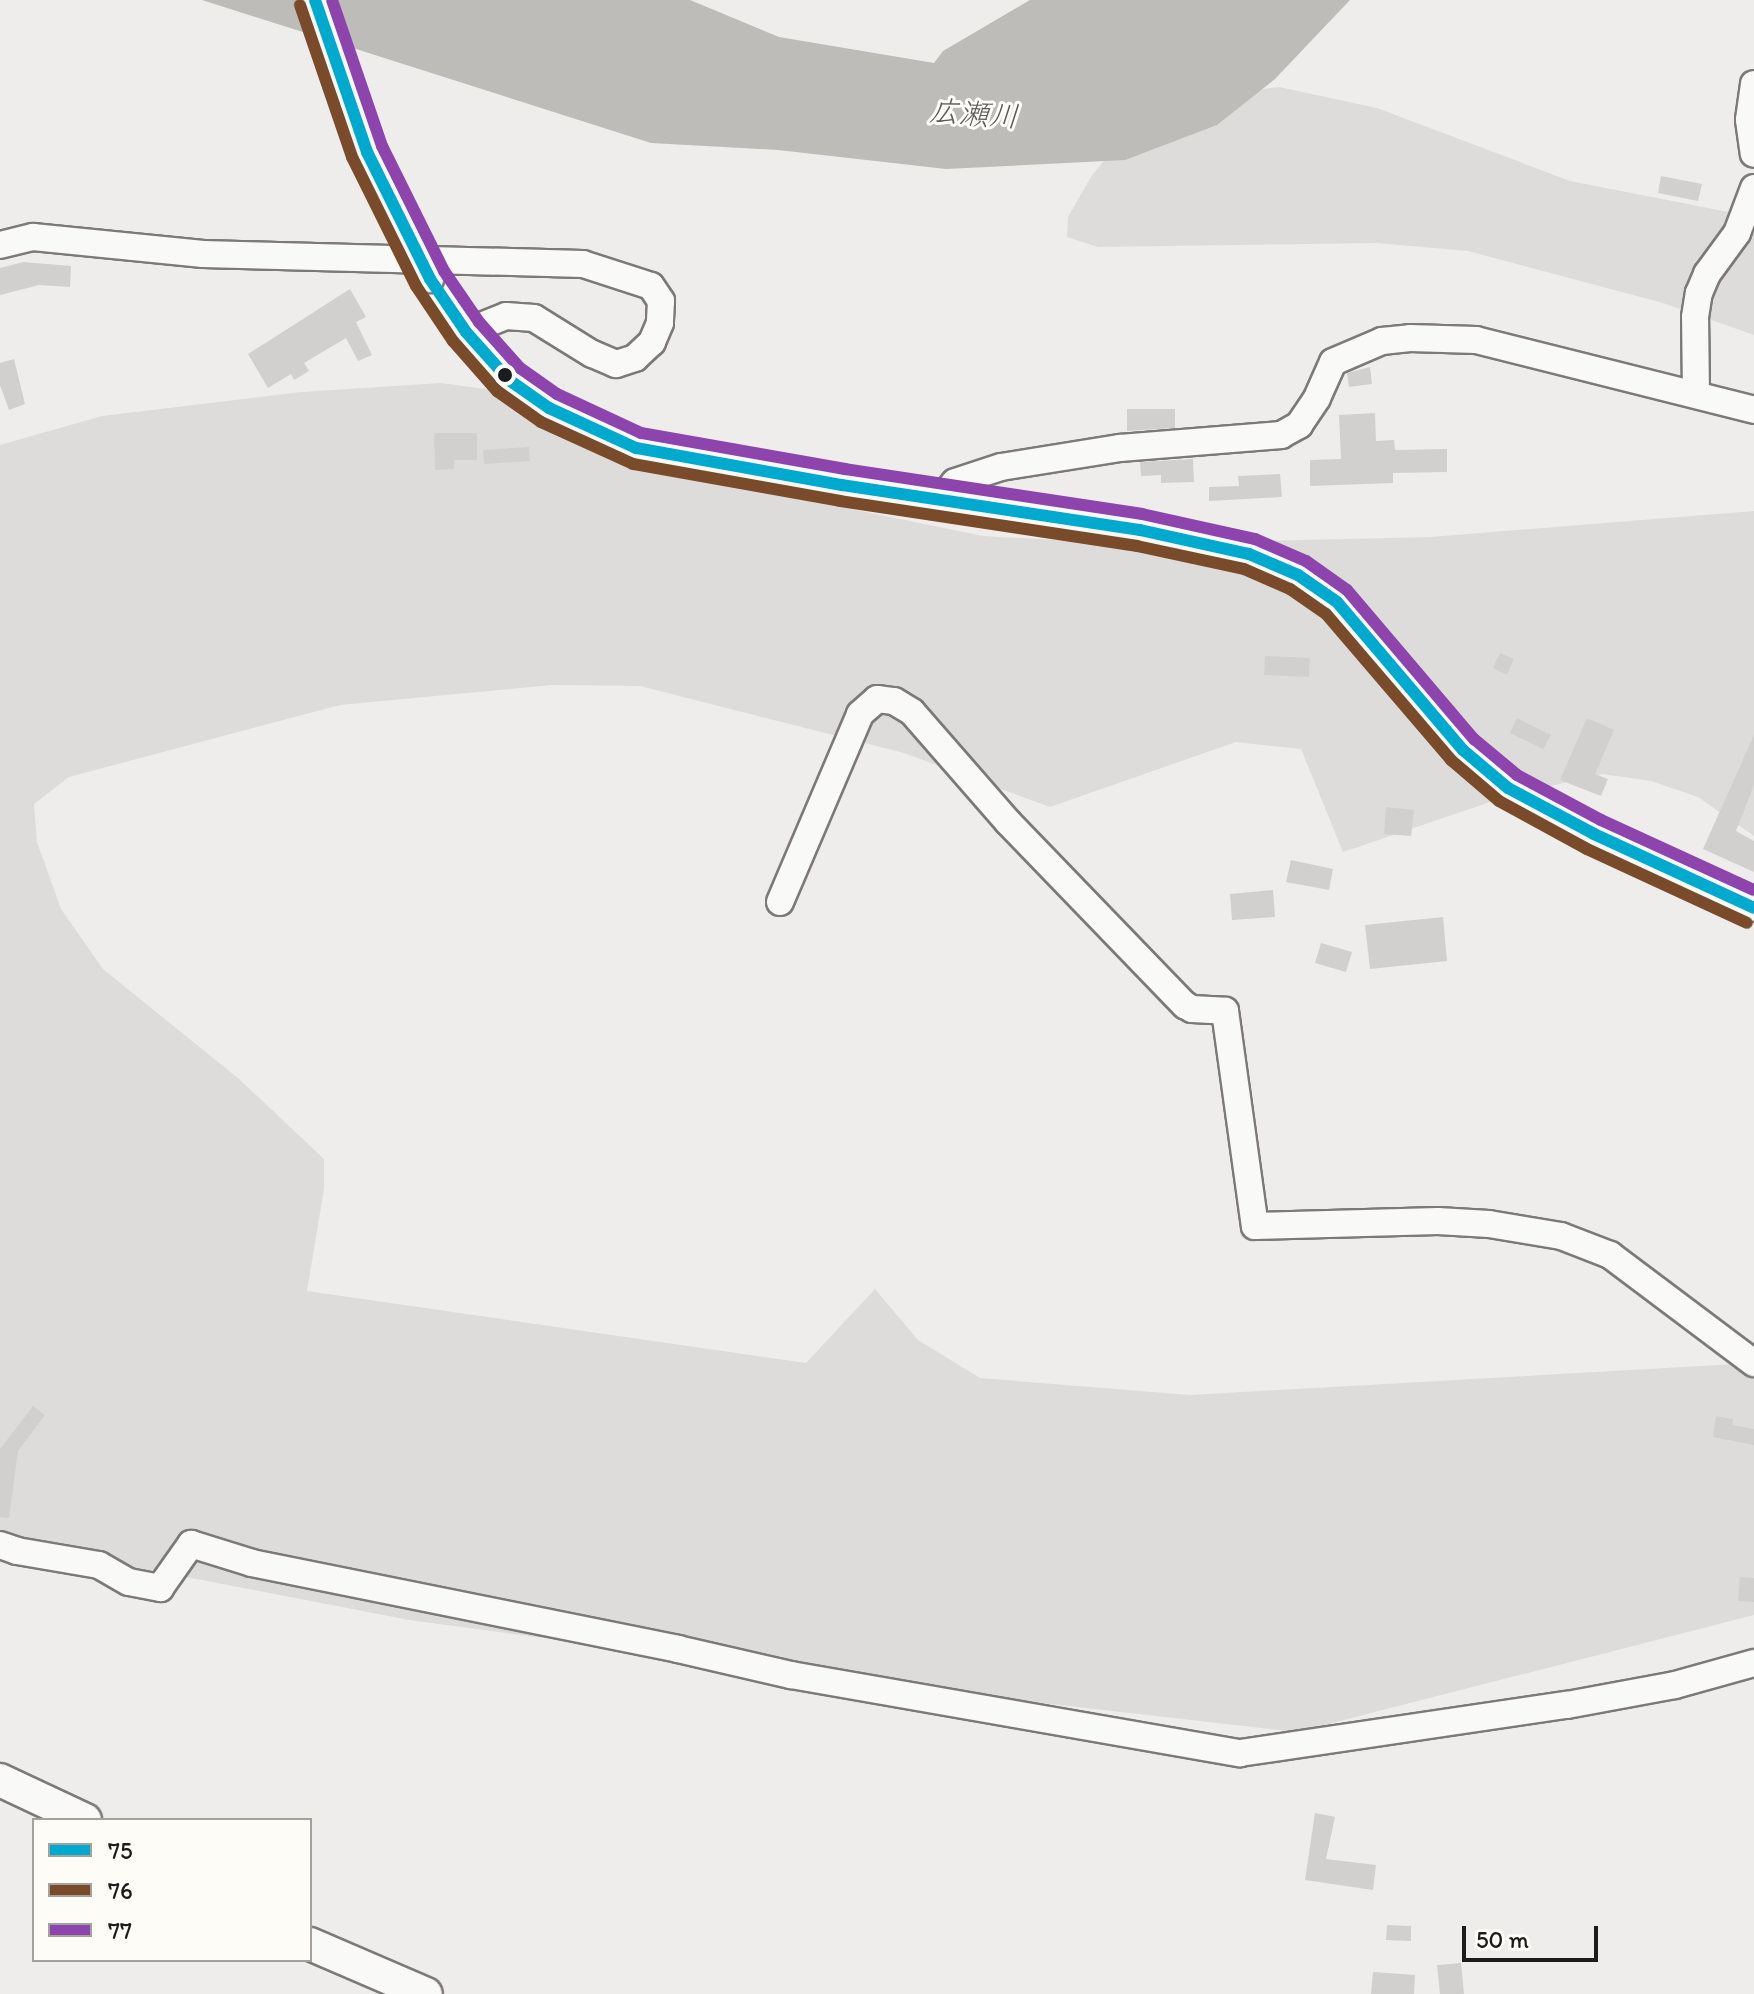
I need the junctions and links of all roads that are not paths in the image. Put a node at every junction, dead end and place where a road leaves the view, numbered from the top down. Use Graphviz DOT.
graph roads {
  1 [pos="315,0"];
  2 [pos="1754,84"];
  3 [pos="1754,154"];
  4 [pos="1754,188"];
  5 [pos="0,245"];
  6 [pos="466,332"];
  7 [pos="1696,394"];
  8 [pos="1754,410"];
  9 [pos="940,500"];
  10 [pos="780,902"];
  11 [pos="1754,908"];
  12 [pos="1754,1363"];
  13 [pos="0,1545"];
  14 [pos="1754,1663"];
  15 [pos="0,1780"];
  16 [pos="81,1818"];
  17 [pos="312,1945"];
  18 [pos="426,1994"];
  1 -- 6 [label="street, bridge"];
  2 -- 3 [label="street"];
  4 -- 7 [label="street"];
  5 -- 6 [label="street"];
  6 -- 9 [label="street"];
  7 -- 8 [label="street"];
  7 -- 9 [label="street"];
  9 -- 11 [label="street"];
  10 -- 12 [label="street"];
  13 -- 14 [label="street"];
  15 -- 16 [label="main road"];
  17 -- 18 [label="main road"];
}
